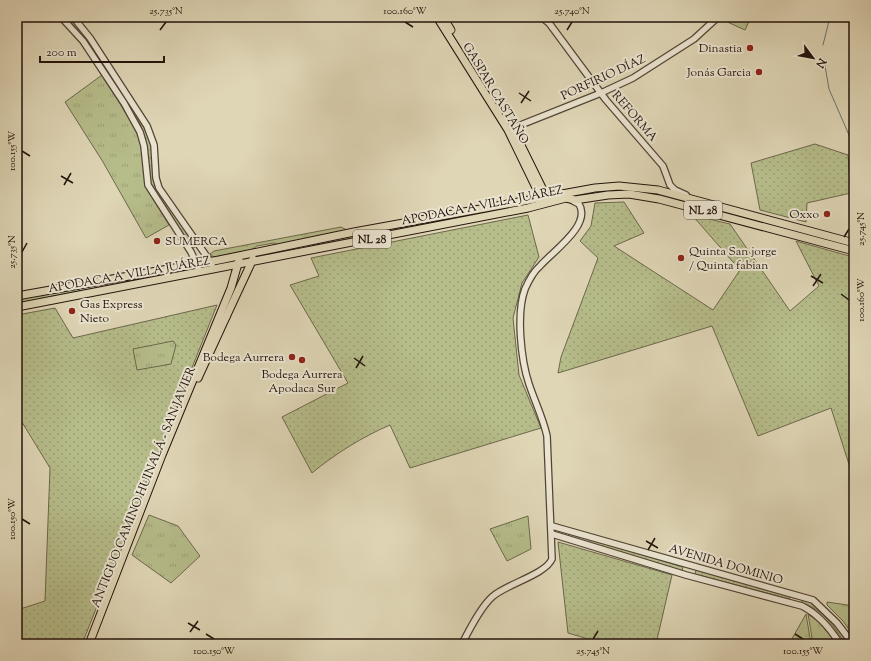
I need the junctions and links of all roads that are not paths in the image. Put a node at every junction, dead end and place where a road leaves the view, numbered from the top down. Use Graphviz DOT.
graph roads {
  1 [pos="61,17"];
  2 [pos="73,17"];
  3 [pos="437,17"];
  4 [pos="443,17"];
  5 [pos="541,17"];
  6 [pos="718,17"];
  7 [pos="601,93"];
  8 [pos="147,126"];
  9 [pos="510,129"];
  10 [pos="139,130"];
  11 [pos="162,194"];
  12 [pos="155,198"];
  13 [pos="565,198"];
  14 [pos="691,198"];
  15 [pos="545,200"];
  16 [pos="402,224"];
  17 [pos="404,232"];
  18 [pos="854,243"];
  19 [pos="854,251"];
  20 [pos="256,252"];
  21 [pos="242,254"];
  22 [pos="252,261"];
  23 [pos="210,262"];
  24 [pos="197,264"];
  25 [pos="238,264"];
  26 [pos="215,270"];
  27 [pos="200,272"];
  28 [pos="17,296"];
  29 [pos="17,307"];
  30 [pos="226,317"];
  31 [pos="217,320"];
  32 [pos="552,526"];
  33 [pos="552,534"];
  34 [pos="89,644"];
  35 [pos="92,644"];
  36 [pos="462,644"];
  37 [pos="840,644"];
  38 [pos="853,644"];
  1 -- 10 [label="street"];
  2 -- 8 [label="street"];
  3 -- 9 [label="main road, GASPAR CASTAÑO"];
  4 -- 9 [label="main road, GASPAR CASTAÑO"];
  5 -- 7 [label="street, REFORMA"];
  6 -- 7 [label="street, PORFIRIO DÍAZ"];
  7 -- 9 [label="street, PORFIRIO DÍAZ"];
  7 -- 14 [label="street, REFORMA"];
  8 -- 10 [label="street"];
  8 -- 11 [label="street"];
  9 -- 15 [label="main road, GASPAR CASTAÑO"];
  10 -- 12 [label="street"];
  11 -- 12 [label="street"];
  11 -- 23 [label="street"];
  12 -- 24 [label="street"];
  13 -- 15 [label="main road, APODACA A VILLA JUÁREZ / NL 28"];
  13 -- 19 [label="main road, APODACA A VILLA JUÁREZ / NL 28"];
  13 -- 32 [label="street"];
  14 -- 15 [label="main road, APODACA A VILLA JUÁREZ / NL 28"];
  14 -- 18 [label="main road, APODACA A VILLA JUÁREZ / NL 28"];
  15 -- 16 [label="main road, APODACA A VILLA JUÁREZ / NL 28"];
  15 -- 17 [label="main road, APODACA A VILLA JUÁREZ / NL 28"];
  16 -- 17 [label="main road"];
  16 -- 20 [label="main road, APODACA A VILLA JUÁREZ / NL 28"];
  17 -- 22 [label="main road, APODACA A VILLA JUÁREZ / NL 28"];
  20 -- 21 [label="main road, APODACA A VILLA JUÁREZ / NL 28"];
  20 -- 22 [label="main road, ANTIGUO CAMINO HUINALÁ - SAN JAVIER"];
  21 -- 23 [label="main road, APODACA A VILLA JUÁREZ / NL 28"];
  21 -- 25 [label="main road"];
  22 -- 25 [label="main road, APODACA A VILLA JUÁREZ / NL 28"];
  22 -- 30 [label="main road, ANTIGUO CAMINO HUINALÁ - SAN JAVIER"];
  23 -- 24 [label="main road, APODACA A VILLA JUÁREZ / NL 28"];
  23 -- 26 [label="street"];
  24 -- 27 [label="street"];
  24 -- 28 [label="main road, APODACA A VILLA JUÁREZ / NL 28"];
  25 -- 26 [label="main road, APODACA A VILLA JUÁREZ / NL 28"];
  25 -- 31 [label="main road"];
  26 -- 27 [label="main road, APODACA A VILLA JUÁREZ / NL 28"];
  27 -- 29 [label="main road, APODACA A VILLA JUÁREZ / NL 28"];
  30 -- 31 [label="main road"];
  30 -- 35 [label="main road, ANTIGUO CAMINO HUINALÁ - SAN JAVIER"];
  31 -- 34 [label="main road"];
  32 -- 33 [label="street"];
  32 -- 38 [label="street, AVENIDA DOMINIO"];
  33 -- 36 [label="street"];
  33 -- 37 [label="street, AVENIDA DOMINIO"];
}
